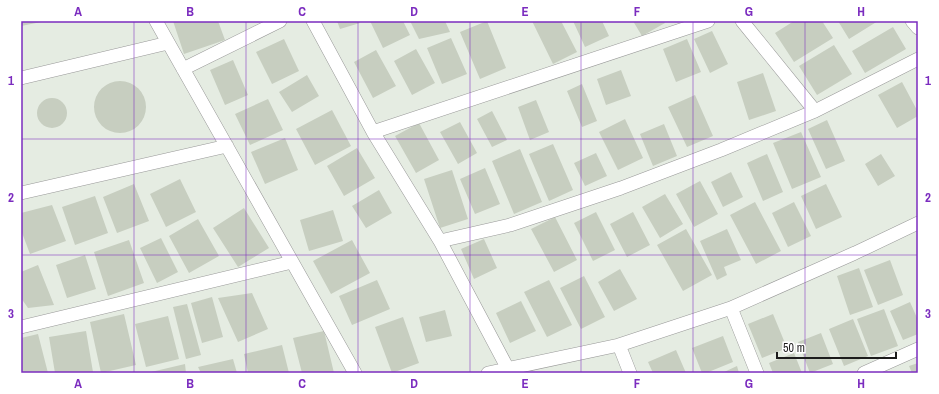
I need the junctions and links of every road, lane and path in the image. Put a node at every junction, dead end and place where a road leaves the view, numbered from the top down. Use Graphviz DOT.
graph roads {
  1 [pos="156,21"];
  2 [pos="280,21"];
  3 [pos="313,21"];
  4 [pos="708,21"];
  5 [pos="742,21"];
  6 [pos="912,21"];
  7 [pos="918,28"];
  8 [pos="168,43"];
  9 [pos="918,59"];
  10 [pos="183,69"];
  11 [pos="21,78"];
  12 [pos="815,111"];
  13 [pos="374,132"];
  14 [pos="227,146"];
  15 [pos="21,193"];
  16 [pos="918,223"];
  17 [pos="440,241"];
  18 [pos="292,262"];
  19 [pos="731,308"];
  20 [pos="21,327"];
  21 [pos="619,345"];
  22 [pos="918,349"];
  23 [pos="508,369"];
  24 [pos="355,373"];
  25 [pos="488,373"];
  26 [pos="630,373"];
  27 [pos="757,373"];
  28 [pos="864,373"];
  1 -- 8 [label="street"];
  2 -- 10 [label="street"];
  3 -- 13 [label="street"];
  4 -- 13 [label="street"];
  5 -- 12 [label="street"];
  6 -- 7 [label="street"];
  8 -- 10 [label="street"];
  8 -- 11 [label="street"];
  9 -- 12 [label="street"];
  10 -- 14 [label="street"];
  12 -- 17 [label="street"];
  13 -- 17 [label="street"];
  14 -- 15 [label="street"];
  14 -- 18 [label="street"];
  16 -- 19 [label="street"];
  17 -- 23 [label="street"];
  18 -- 20 [label="street"];
  18 -- 24 [label="street"];
  19 -- 21 [label="street"];
  19 -- 27 [label="street"];
  21 -- 23 [label="street"];
  21 -- 26 [label="street"];
  22 -- 28 [label="street"];
  23 -- 25 [label="street"];
}
